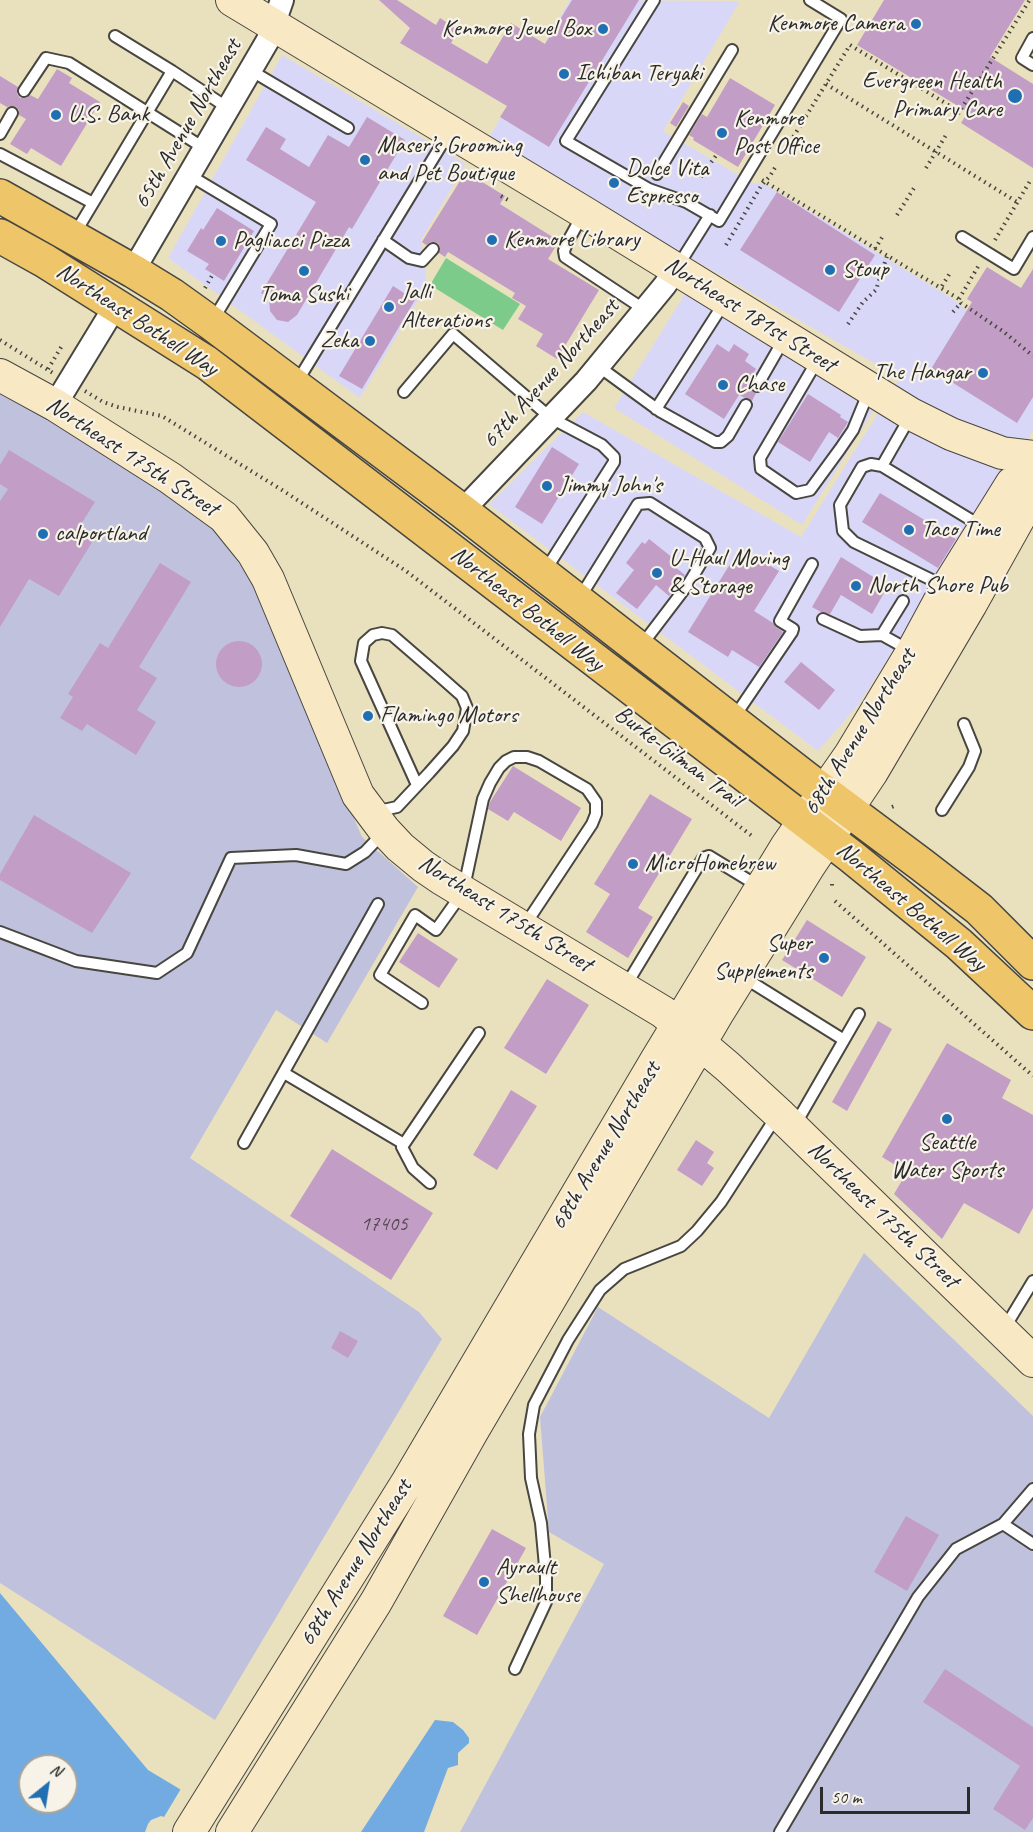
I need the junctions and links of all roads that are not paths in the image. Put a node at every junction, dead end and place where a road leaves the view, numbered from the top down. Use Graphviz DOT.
graph roads {
  1 [pos="232,0"];
  2 [pos="654,0"];
  3 [pos="810,0"];
  4 [pos="277,12"];
  5 [pos="115,36"];
  6 [pos="1033,38"];
  7 [pos="732,50"];
  8 [pos="1033,65"];
  9 [pos="250,69"];
  10 [pos="172,71"];
  11 [pos="24,92"];
  12 [pos="228,108"];
  13 [pos="12,113"];
  14 [pos="147,113"];
  15 [pos="348,128"];
  16 [pos="450,131"];
  17 [pos="0,134"];
  18 [pos="204,148"];
  19 [pos="0,154"];
  20 [pos="657,174"];
  21 [pos="189,175"];
  22 [pos="0,196"];
  23 [pos="93,203"];
  24 [pos="585,213"];
  25 [pos="0,214"];
  26 [pos="710,216"];
  27 [pos="0,236"];
  28 [pos="962,237"];
  29 [pos="1033,237"];
  30 [pos="73,238"];
  31 [pos="383,240"];
  32 [pos="433,249"];
  33 [pos="676,269"];
  34 [pos="133,271"];
  35 [pos="726,300"];
  36 [pos="116,305"];
  37 [pos="645,310"];
  38 [pos="211,323"];
  39 [pos="785,337"];
  40 [pos="819,358"];
  41 [pos="207,363"];
  42 [pos="598,366"];
  43 [pos="0,375"];
  44 [pos="295,386"];
  45 [pos="757,386"];
  46 [pos="870,389"];
  47 [pos="404,392"];
  48 [pos="55,405"];
  49 [pos="746,405"];
  50 [pos="656,409"];
  51 [pos="911,414"];
  52 [pos="551,418"];
  53 [pos="1033,457"];
  54 [pos="882,466"];
  55 [pos="1033,469"];
  56 [pos="1033,493"];
  57 [pos="462,511"];
  58 [pos="984,527"];
  59 [pos="812,564"];
  60 [pos="543,574"];
  61 [pos="946,589"];
  62 [pos="578,601"];
  63 [pos="903,601"];
  64 [pos="823,619"];
  65 [pos="882,635"];
  66 [pos="639,648"];
  67 [pos="912,652"];
  68 [pos="732,720"];
  69 [pos="964,724"];
  70 [pos="417,786"];
  71 [pos="836,800"];
  72 [pos="942,810"];
  73 [pos="378,822"];
  74 [pos="816,829"];
  75 [pos="761,887"];
  76 [pos="463,892"];
  77 [pos="378,904"];
  78 [pos="523,928"];
  79 [pos="0,932"];
  80 [pos="1033,963"];
  81 [pos="742,976"];
  82 [pos="625,988"];
  83 [pos="422,1003"];
  84 [pos="1033,1012"];
  85 [pos="859,1014"];
  86 [pos="479,1034"];
  87 [pos="689,1034"];
  88 [pos="844,1040"];
  89 [pos="284,1073"];
  90 [pos="786,1120"];
  91 [pos="244,1143"];
  92 [pos="404,1144"];
  93 [pos="430,1184"];
  94 [pos="1033,1281"];
  95 [pos="1002,1332"];
  96 [pos="1033,1361"];
  97 [pos="1033,1489"];
  98 [pos="1003,1524"];
  99 [pos="1033,1544"];
  100 [pos="515,1669"];
  101 [pos="189,1832"];
  102 [pos="232,1832"];
  103 [pos="780,1832"];
  1 -- 4 [label="street, Northeast 181st Street"];
  2 -- 26 [label="lane"];
  3 -- 26 [label="lane"];
  4 -- 9 [label="street, 65th Avenue Northeast"];
  4 -- 16 [label="street, Northeast 181st Street"];
  5 -- 10 [label="lane"];
  6 -- 8 [label="lane"];
  7 -- 20 [label="lane"];
  9 -- 12 [label="street, 65th Avenue Northeast"];
  9 -- 15 [label="lane"];
  10 -- 12 [label="lane"];
  10 -- 14 [label="lane"];
  11 -- 14 [label="lane"];
  12 -- 18 [label="street, 65th Avenue Northeast"];
  13 -- 17 [label="lane"];
  14 -- 18 [label="lane"];
  14 -- 23 [label="lane"];
  16 -- 24 [label="street, Northeast 181st Street"];
  16 -- 31 [label="lane"];
  18 -- 21 [label="street, 65th Avenue Northeast"];
  19 -- 23 [label="lane"];
  21 -- 34 [label="street, 65th Avenue Northeast"];
  21 -- 38 [label="lane"];
  22 -- 30 [label="main road, Northeast Bothell Way"];
  23 -- 30 [label="lane"];
  24 -- 33 [label="street, Northeast 181st Street"];
  24 -- 37 [label="lane"];
  25 -- 34 [label="main road"];
  26 -- 33 [label="lane"];
  27 -- 36 [label="main road, Northeast Bothell Way"];
  28 -- 29 [label="lane"];
  30 -- 34 [label="main road, Northeast Bothell Way"];
  31 -- 32 [label="lane"];
  31 -- 44 [label="lane"];
  33 -- 35 [label="street, Northeast 181st Street"];
  33 -- 37 [label="street, 67th Avenue Northeast"];
  34 -- 38 [label="main road, Northeast Bothell Way"];
  35 -- 39 [label="street, Northeast 181st Street"];
  35 -- 50 [label="lane"];
  36 -- 41 [label="main road, Northeast Bothell Way"];
  36 -- 48 [label="street"];
  37 -- 42 [label="street, 67th Avenue Northeast"];
  38 -- 44 [label="main road, Northeast Bothell Way"];
  39 -- 40 [label="street, Northeast 181st Street"];
  39 -- 45 [label="lane"];
  40 -- 46 [label="street, Northeast 181st Street"];
  40 -- 46 [label="lane"];
  41 -- 57 [label="main road"];
  41 -- 74 [label="main road, Northeast Bothell Way"];
  42 -- 50 [label="lane"];
  42 -- 52 [label="street, 67th Avenue Northeast"];
  43 -- 48 [label="street, Northeast 175th Street"];
  44 -- 57 [label="main road, Northeast Bothell Way"];
  46 -- 51 [label="street, Northeast 181st Street"];
  47 -- 52 [label="lane"];
  48 -- 73 [label="street, Northeast 175th Street"];
  49 -- 50 [label="lane"];
  51 -- 53 [label="street, Northeast 181st Street"];
  51 -- 54 [label="lane"];
  52 -- 57 [label="street, 67th Avenue Northeast"];
  52 -- 60 [label="lane"];
  54 -- 58 [label="lane"];
  54 -- 61 [label="lane"];
  55 -- 58 [label="street, 68th Avenue Northeast"];
  56 -- 71 [label="street, 68th Avenue Northeast"];
  57 -- 60 [label="main road, Northeast Bothell Way"];
  58 -- 61 [label="street, 68th Avenue Northeast"];
  59 -- 68 [label="lane"];
  60 -- 62 [label="main road, Northeast Bothell Way"];
  61 -- 67 [label="street, 68th Avenue Northeast"];
  62 -- 66 [label="main road, Northeast Bothell Way"];
  62 -- 66 [label="lane"];
  63 -- 65 [label="lane"];
  64 -- 65 [label="lane"];
  65 -- 67 [label="lane"];
  66 -- 68 [label="main road, Northeast Bothell Way"];
  67 -- 71 [label="street, 68th Avenue Northeast"];
  68 -- 71 [label="main road, Northeast Bothell Way"];
  69 -- 72 [label="lane"];
  70 -- 70 [label="lane"];
  70 -- 73 [label="lane"];
  71 -- 74 [label="street, 68th Avenue Northeast"];
  71 -- 80 [label="main road, Northeast Bothell Way"];
  73 -- 76 [label="street, Northeast 175th Street"];
  73 -- 79 [label="lane"];
  74 -- 75 [label="street, 68th Avenue Northeast"];
  74 -- 81 [label="street, 68th Avenue Northeast"];
  74 -- 84 [label="main road, Northeast Bothell Way"];
  75 -- 82 [label="lane"];
  75 -- 87 [label="street, 68th Avenue Northeast"];
  76 -- 78 [label="street, Northeast 175th Street"];
  76 -- 78 [label="lane"];
  76 -- 83 [label="lane"];
  77 -- 89 [label="lane"];
  78 -- 82 [label="street, Northeast 175th Street"];
  81 -- 87 [label="street, 68th Avenue Northeast"];
  81 -- 88 [label="lane"];
  82 -- 87 [label="street, Northeast 175th Street"];
  85 -- 88 [label="lane"];
  86 -- 92 [label="lane"];
  87 -- 90 [label="street, Northeast 175th Street"];
  87 -- 101 [label="street, 68th Avenue Northeast"];
  87 -- 102 [label="street, 68th Avenue Northeast"];
  88 -- 90 [label="lane"];
  89 -- 91 [label="lane"];
  89 -- 92 [label="lane"];
  90 -- 95 [label="street, Northeast 175th Street"];
  90 -- 100 [label="lane"];
  92 -- 93 [label="lane"];
  94 -- 95 [label="lane"];
  95 -- 96 [label="street, Northeast 175th Street"];
  97 -- 98 [label="lane"];
  98 -- 99 [label="lane"];
  98 -- 103 [label="lane"];
}
